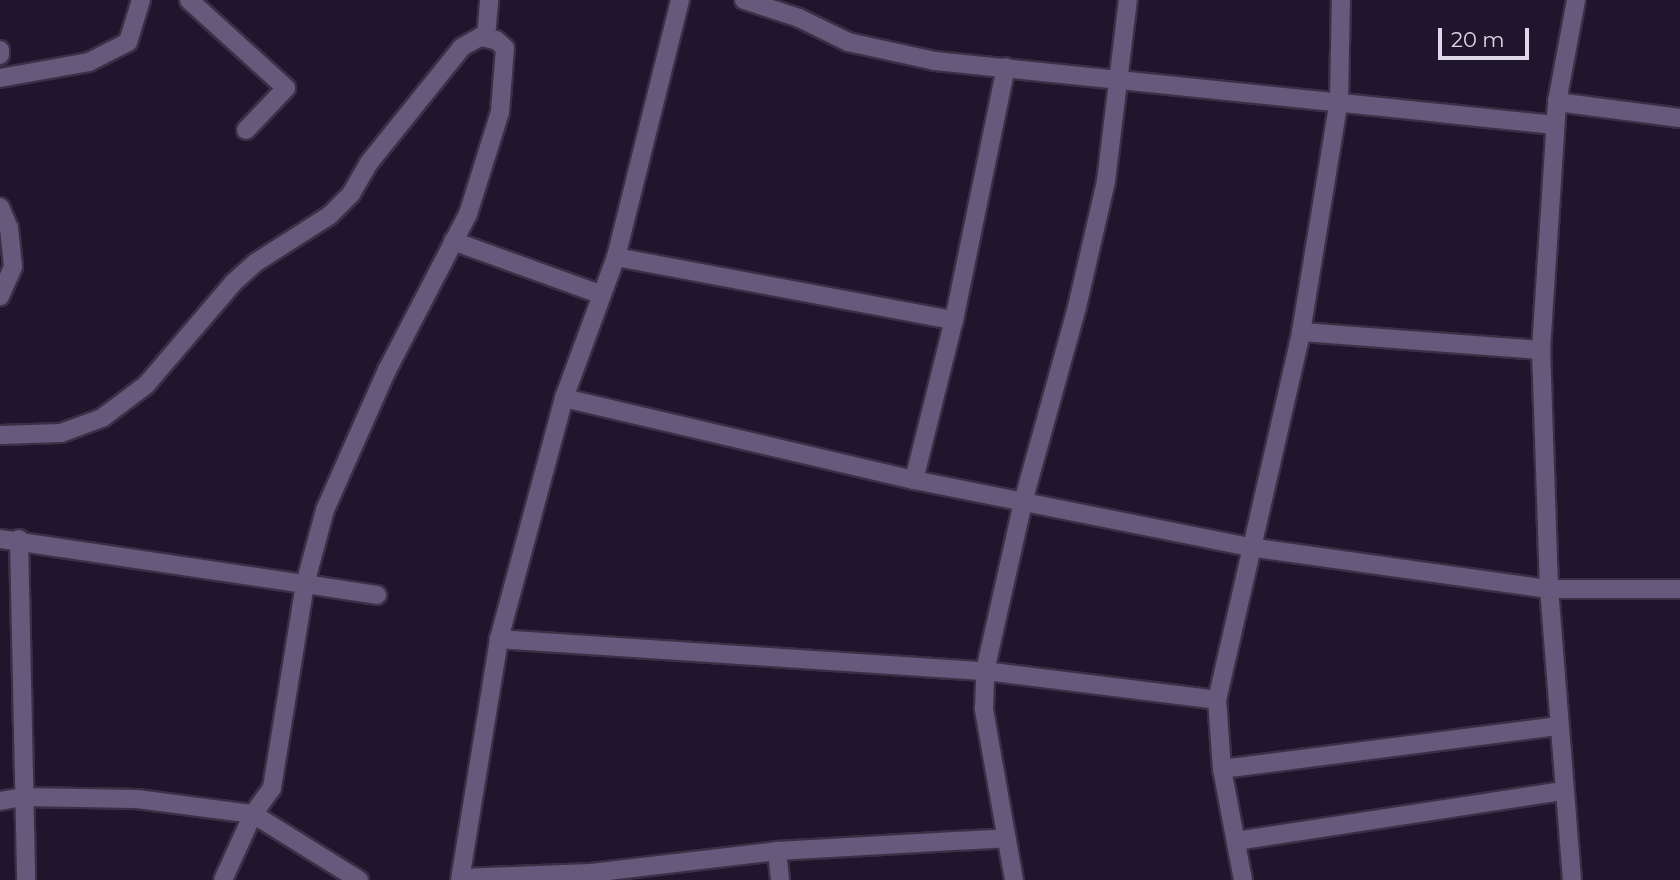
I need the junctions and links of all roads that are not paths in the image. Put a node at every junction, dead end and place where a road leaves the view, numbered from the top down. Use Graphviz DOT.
graph roads {
  1 [pos="141,0"];
  2 [pos="189,0"];
  3 [pos="489,0"];
  4 [pos="680,0"];
  5 [pos="744,0"];
  6 [pos="1128,0"];
  7 [pos="1341,0"];
  8 [pos="1576,0"];
  9 [pos="486,37"];
  10 [pos="0,50"];
  11 [pos="0,55"];
  12 [pos="1006,67"];
  13 [pos="0,78"];
  14 [pos="1116,79"];
  15 [pos="1339,100"];
  16 [pos="1557,102"];
  17 [pos="1680,118"];
  18 [pos="1555,125"];
  19 [pos="246,130"];
  20 [pos="0,206"];
  21 [pos="453,241"];
  22 [pos="615,257"];
  23 [pos="602,295"];
  24 [pos="0,296"];
  25 [pos="954,320"];
  26 [pos="1301,332"];
  27 [pos="1541,350"];
  28 [pos="564,398"];
  29 [pos="0,435"];
  30 [pos="914,480"];
  31 [pos="1023,502"];
  32 [pos="0,538"];
  33 [pos="19,539"];
  34 [pos="1249,547"];
  35 [pos="305,584"];
  36 [pos="1549,589"];
  37 [pos="1680,589"];
  38 [pos="377,595"];
  39 [pos="499,639"];
  40 [pos="985,671"];
  41 [pos="1217,701"];
  42 [pos="1557,726"];
  43 [pos="1222,769"];
  44 [pos="1563,791"];
  45 [pos="23,797"];
  46 [pos="0,801"];
  47 [pos="253,814"];
  48 [pos="1007,838"];
  49 [pos="1236,841"];
  50 [pos="777,851"];
  51 [pos="591,877"];
  52 [pos="461,879"];
  53 [pos="26,880"];
  54 [pos="223,880"];
  55 [pos="359,880"];
  56 [pos="780,880"];
  57 [pos="1014,880"];
  58 [pos="1242,880"];
  59 [pos="1572,880"];
  1 -- 13 [label="street"];
  2 -- 19 [label="street"];
  3 -- 9 [label="street"];
  4 -- 22 [label="street"];
  5 -- 12 [label="street"];
  6 -- 14 [label="street"];
  7 -- 15 [label="street"];
  8 -- 16 [label="street"];
  9 -- 21 [label="street"];
  9 -- 29 [label="street"];
  10 -- 11 [label="street"];
  12 -- 14 [label="street"];
  12 -- 25 [label="street"];
  14 -- 15 [label="street"];
  14 -- 31 [label="street"];
  15 -- 18 [label="street"];
  15 -- 26 [label="street"];
  16 -- 17 [label="street"];
  16 -- 18 [label="street"];
  18 -- 27 [label="street"];
  20 -- 24 [label="street"];
  21 -- 23 [label="street"];
  21 -- 35 [label="street"];
  22 -- 23 [label="street"];
  22 -- 25 [label="street"];
  23 -- 28 [label="street"];
  25 -- 30 [label="street"];
  26 -- 27 [label="street"];
  26 -- 34 [label="street"];
  27 -- 36 [label="street"];
  28 -- 30 [label="street"];
  28 -- 39 [label="street"];
  30 -- 31 [label="street"];
  31 -- 34 [label="street"];
  31 -- 40 [label="street"];
  32 -- 33 [label="street"];
  33 -- 35 [label="street"];
  33 -- 45 [label="street"];
  34 -- 36 [label="street"];
  34 -- 41 [label="street"];
  35 -- 38 [label="street"];
  35 -- 47 [label="street"];
  36 -- 37 [label="street"];
  36 -- 42 [label="street"];
  39 -- 40 [label="street"];
  39 -- 52 [label="street"];
  40 -- 41 [label="street"];
  40 -- 48 [label="street"];
  41 -- 43 [label="street"];
  42 -- 43 [label="street"];
  42 -- 44 [label="street"];
  43 -- 49 [label="street"];
  44 -- 49 [label="street"];
  44 -- 59 [label="street"];
  45 -- 46 [label="street"];
  45 -- 47 [label="street"];
  45 -- 53 [label="street"];
  47 -- 54 [label="street"];
  47 -- 55 [label="street"];
  48 -- 50 [label="street"];
  48 -- 57 [label="street"];
  49 -- 58 [label="street"];
  50 -- 51 [label="street"];
  50 -- 56 [label="street"];
  51 -- 52 [label="street"];
}
